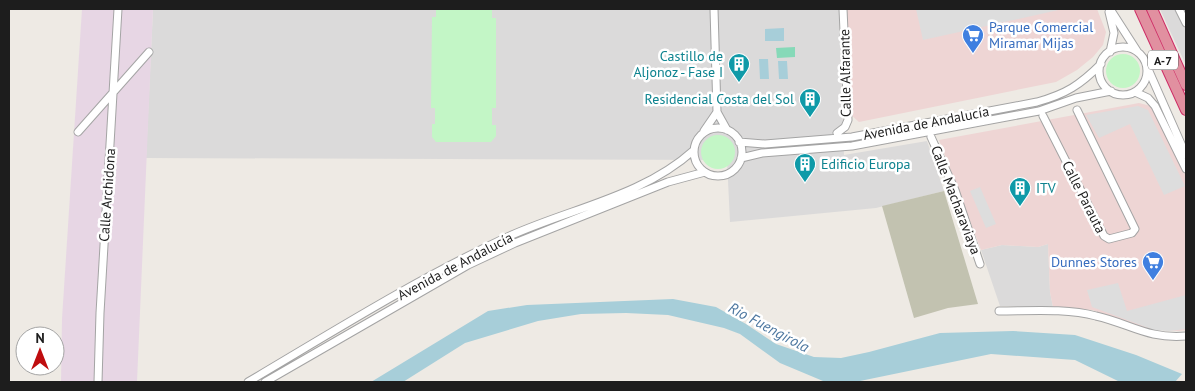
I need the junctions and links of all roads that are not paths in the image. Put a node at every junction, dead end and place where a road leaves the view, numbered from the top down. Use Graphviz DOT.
graph roads {
  1 [pos="118,9"];
  2 [pos="714,9"];
  3 [pos="843,9"];
  4 [pos="1109,9"];
  5 [pos="1140,9"];
  6 [pos="1152,9"];
  7 [pos="1179,9"];
  8 [pos="1186,23"];
  9 [pos="149,52"];
  10 [pos="1110,52"];
  11 [pos="1139,53"];
  12 [pos="1101,64"];
  13 [pos="1147,66"];
  14 [pos="1186,85"];
  15 [pos="114,92"];
  16 [pos="1111,92"];
  17 [pos="1135,92"];
  18 [pos="1077,110"];
  19 [pos="1186,110"];
  20 [pos="717,112"];
  21 [pos="1043,116"];
  22 [pos="727,130"];
  23 [pos="78,132"];
  24 [pos="837,133"];
  25 [pos="702,134"];
  26 [pos="931,137"];
  27 [pos="739,142"];
  28 [pos="694,150"];
  29 [pos="1186,155"];
  30 [pos="741,158"];
  31 [pos="1186,169"];
  32 [pos="705,172"];
  33 [pos="980,264"];
  34 [pos="999,311"];
  35 [pos="1186,336"];
  36 [pos="98,382"];
  37 [pos="248,382"];
  38 [pos="265,382"];
  1 -- 15 [label="street, Calle Archidona"];
  2 -- 20 [label="street"];
  3 -- 24 [label="street, Calle Alfarante"];
  4 -- 10 [label="street"];
  4 -- 11 [label="street"];
  5 -- 19 [label="highway, A-7"];
  6 -- 14 [label="highway, A-7"];
  7 -- 8 [label="street"];
  9 -- 15 [label="street"];
  10 -- 11 [label="street"];
  10 -- 12 [label="street"];
  11 -- 13 [label="street"];
  12 -- 16 [label="street"];
  12 -- 27 [label="street, Avenida de Andalucía"];
  13 -- 17 [label="street"];
  13 -- 29 [label="street"];
  15 -- 23 [label="street"];
  15 -- 36 [label="street, Calle Archidona"];
  16 -- 17 [label="street"];
  16 -- 30 [label="street, Avenida de Andalucía"];
  17 -- 31 [label="street"];
  18 -- 21 [label="street, Calle Parauta"];
  20 -- 22 [label="street"];
  20 -- 25 [label="street"];
  22 -- 25 [label="street"];
  22 -- 27 [label="street"];
  25 -- 28 [label="street"];
  26 -- 33 [label="street, Calle Macharaviaya"];
  27 -- 30 [label="street"];
  28 -- 32 [label="street"];
  28 -- 37 [label="street, Avenida de Andalucía"];
  30 -- 32 [label="street"];
  32 -- 38 [label="street, Avenida de Andalucía"];
  34 -- 35 [label="street"];
}
